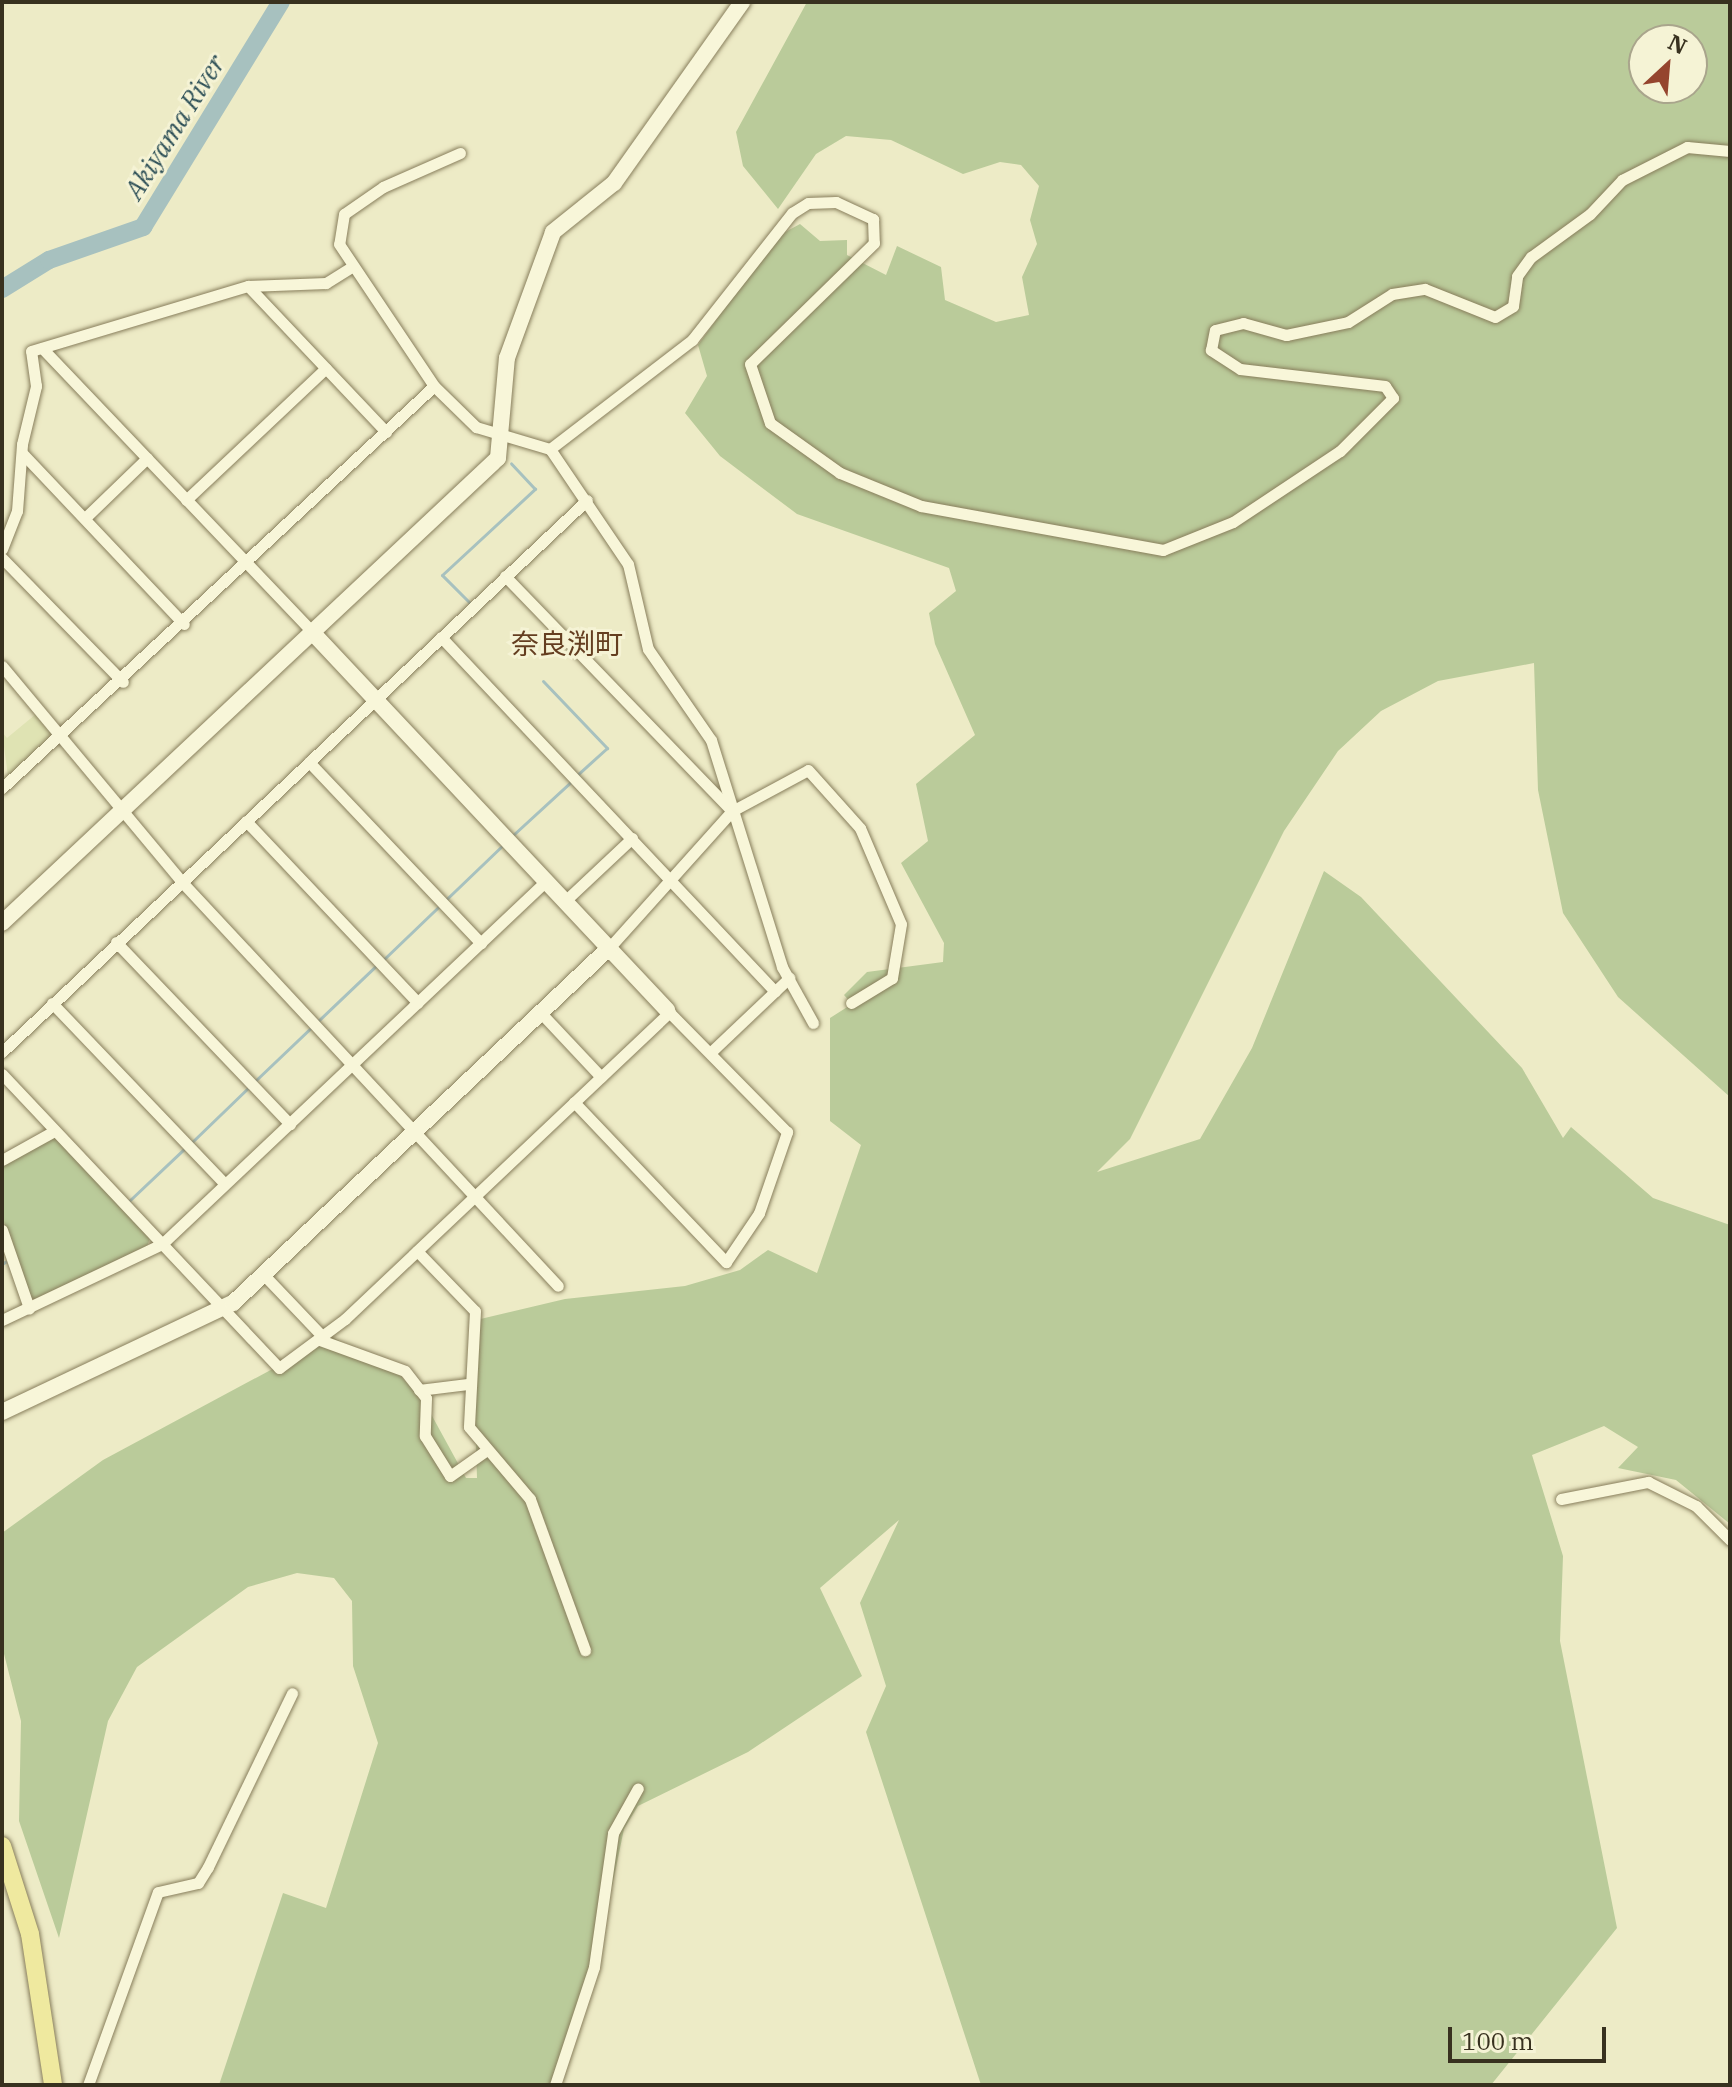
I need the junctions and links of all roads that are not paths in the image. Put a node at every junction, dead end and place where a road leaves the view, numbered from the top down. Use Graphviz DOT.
graph roads {
  1 [pos="742,2"];
  2 [pos="1730,151"];
  3 [pos="460,153"];
  4 [pos="352,267"];
  5 [pos="248,286"];
  6 [pos="42,348"];
  7 [pos="326,368"];
  8 [pos="434,386"];
  9 [pos="386,432"];
  10 [pos="502,436"];
  11 [pos="550,449"];
  12 [pos="23,454"];
  13 [pos="147,458"];
  14 [pos="186,500"];
  15 [pos="587,500"];
  16 [pos="86,517"];
  17 [pos="2,549"];
  18 [pos="2,558"];
  19 [pos="247,564"];
  20 [pos="505,576"];
  21 [pos="184,624"];
  22 [pos="312,632"];
  23 [pos="441,637"];
  24 [pos="2,666"];
  25 [pos="123,682"];
  26 [pos="375,699"];
  27 [pos="64,737"];
  28 [pos="309,762"];
  29 [pos="2,788"];
  30 [pos="732,811"];
  31 [pos="123,812"];
  32 [pos="246,821"];
  33 [pos="632,838"];
  34 [pos="670,880"];
  35 [pos="181,881"];
  36 [pos="546,881"];
  37 [pos="565,901"];
  38 [pos="2,923"];
  39 [pos="116,942"];
  40 [pos="481,943"];
  41 [pos="609,948"];
  42 [pos="789,978"];
  43 [pos="775,992"];
  44 [pos="52,1003"];
  45 [pos="418,1003"];
  46 [pos="851,1003"];
  47 [pos="668,1011"];
  48 [pos="540,1012"];
  49 [pos="813,1023"];
  50 [pos="2,1052"];
  51 [pos="711,1052"];
  52 [pos="353,1064"];
  53 [pos="2,1074"];
  54 [pos="601,1077"];
  55 [pos="574,1102"];
  56 [pos="290,1124"];
  57 [pos="415,1130"];
  58 [pos="54,1131"];
  59 [pos="2,1160"];
  60 [pos="225,1184"];
  61 [pos="476,1195"];
  62 [pos="2,1230"];
  63 [pos="162,1244"];
  64 [pos="417,1251"];
  65 [pos="263,1274"];
  66 [pos="558,1286"];
  67 [pos="29,1308"];
  68 [pos="222,1308"];
  69 [pos="2,1320"];
  70 [pos="321,1339"];
  71 [pos="468,1384"];
  72 [pos="419,1390"];
  73 [pos="2,1412"];
  74 [pos="484,1452"];
  75 [pos="1561,1499"];
  76 [pos="1730,1540"];
  77 [pos="585,1650"];
  78 [pos="292,1693"];
  79 [pos="638,1788"];
  80 [pos="2,1846"];
  81 [pos="53,2085"];
  82 [pos="88,2085"];
  83 [pos="555,2085"];
  1 -- 10 [label="street"];
  2 -- 11 [label="street"];
  3 -- 4 [label="street"];
  4 -- 5 [label="street"];
  4 -- 8 [label="street"];
  5 -- 6 [label="street"];
  5 -- 7 [label="street"];
  6 -- 12 [label="street"];
  6 -- 13 [label="street"];
  7 -- 9 [label="street"];
  7 -- 14 [label="street"];
  8 -- 9 [label="street"];
  8 -- 10 [label="street"];
  9 -- 19 [label="street"];
  10 -- 11 [label="street"];
  10 -- 22 [label="street"];
  11 -- 15 [label="street"];
  12 -- 16 [label="street"];
  12 -- 17 [label="street"];
  13 -- 14 [label="street"];
  13 -- 16 [label="street"];
  14 -- 19 [label="street"];
  15 -- 20 [label="street"];
  15 -- 30 [label="street"];
  16 -- 21 [label="street"];
  18 -- 25 [label="street"];
  19 -- 21 [label="street"];
  19 -- 22 [label="street"];
  20 -- 23 [label="street"];
  20 -- 30 [label="street"];
  21 -- 25 [label="street"];
  22 -- 26 [label="street"];
  22 -- 31 [label="street"];
  23 -- 26 [label="street"];
  23 -- 33 [label="street"];
  24 -- 27 [label="street"];
  25 -- 27 [label="street"];
  26 -- 28 [label="street"];
  26 -- 36 [label="street"];
  27 -- 29 [label="street"];
  27 -- 31 [label="street"];
  28 -- 32 [label="street"];
  28 -- 40 [label="street"];
  30 -- 34 [label="street"];
  30 -- 42 [label="street"];
  30 -- 46 [label="street"];
  31 -- 35 [label="street"];
  31 -- 38 [label="street"];
  32 -- 35 [label="street"];
  32 -- 45 [label="street"];
  33 -- 34 [label="street"];
  33 -- 37 [label="street"];
  34 -- 41 [label="street"];
  34 -- 43 [label="street"];
  35 -- 39 [label="street"];
  35 -- 52 [label="street"];
  36 -- 37 [label="street"];
  36 -- 40 [label="street"];
  37 -- 41 [label="street"];
  39 -- 44 [label="street"];
  39 -- 56 [label="street"];
  40 -- 45 [label="street"];
  41 -- 47 [label="street"];
  41 -- 48 [label="street"];
  42 -- 43 [label="street"];
  42 -- 49 [label="street"];
  43 -- 51 [label="street"];
  44 -- 50 [label="street"];
  44 -- 60 [label="street"];
  45 -- 52 [label="street"];
  47 -- 51 [label="street"];
  47 -- 54 [label="street"];
  48 -- 54 [label="street"];
  48 -- 57 [label="street"];
  51 -- 55 [label="street"];
  52 -- 56 [label="street"];
  52 -- 57 [label="street"];
  53 -- 58 [label="street"];
  54 -- 55 [label="street"];
  55 -- 61 [label="street"];
  56 -- 60 [label="street"];
  57 -- 61 [label="street"];
  57 -- 65 [label="street"];
  58 -- 59 [label="street"];
  58 -- 63 [label="street"];
  60 -- 63 [label="street"];
  61 -- 64 [label="street"];
  61 -- 66 [label="street"];
  62 -- 67 [label="street"];
  63 -- 67 [label="street"];
  63 -- 68 [label="street"];
  64 -- 70 [label="street"];
  64 -- 71 [label="street"];
  65 -- 68 [label="street"];
  65 -- 70 [label="street"];
  67 -- 69 [label="street"];
  68 -- 70 [label="street"];
  68 -- 73 [label="street"];
  70 -- 72 [label="street"];
  71 -- 72 [label="street"];
  71 -- 74 [label="street"];
  72 -- 74 [label="street"];
  74 -- 77 [label="street"];
  75 -- 76 [label="street"];
  78 -- 82 [label="street"];
  79 -- 83 [label="street"];
  80 -- 81 [label="main road"];
}
